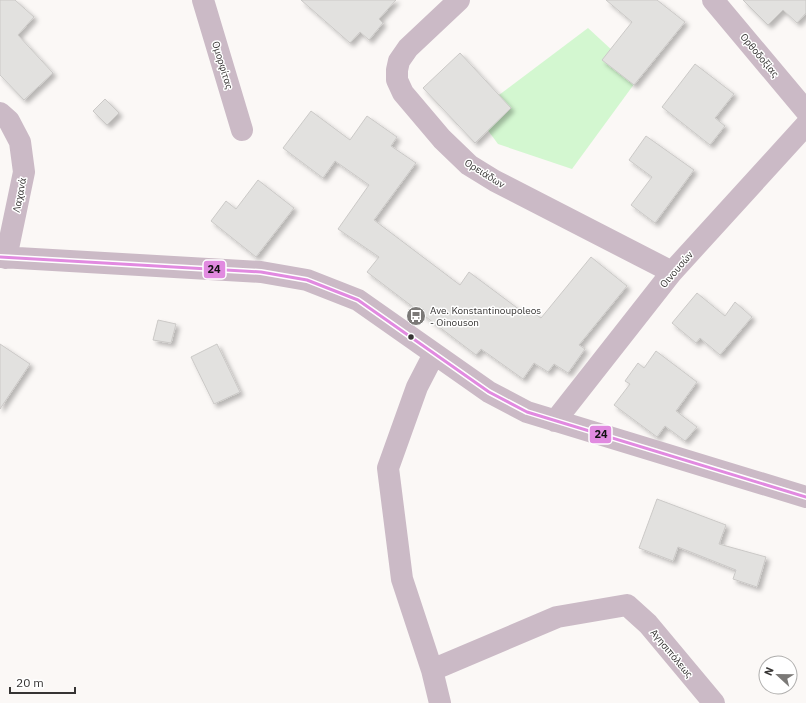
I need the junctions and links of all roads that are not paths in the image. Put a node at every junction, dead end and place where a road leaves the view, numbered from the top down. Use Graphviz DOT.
graph roads {
  1 [pos="203,0"];
  2 [pos="459,0"];
  3 [pos="713,0"];
  4 [pos="806,111"];
  5 [pos="0,113"];
  6 [pos="806,125"];
  7 [pos="242,130"];
  8 [pos="3,258"];
  9 [pos="672,272"];
  10 [pos="434,354"];
  11 [pos="555,421"];
  12 [pos="806,497"];
  13 [pos="432,670"];
  14 [pos="440,703"];
  15 [pos="714,703"];
  1 -- 7 [label="street, Ομορφίτας"];
  2 -- 9 [label="street, Ορειάδων"];
  3 -- 4 [label="street, Ορθοδοξίας"];
  5 -- 8 [label="street, Λαχανά"];
  6 -- 9 [label="street, Οινουσών"];
  8 -- 10 [label="street"];
  9 -- 11 [label="street, Οινουσών"];
  10 -- 11 [label="street"];
  10 -- 13 [label="street"];
  11 -- 12 [label="street"];
  13 -- 14 [label="street"];
  13 -- 15 [label="street, Αγησιπόλεως"];
}
